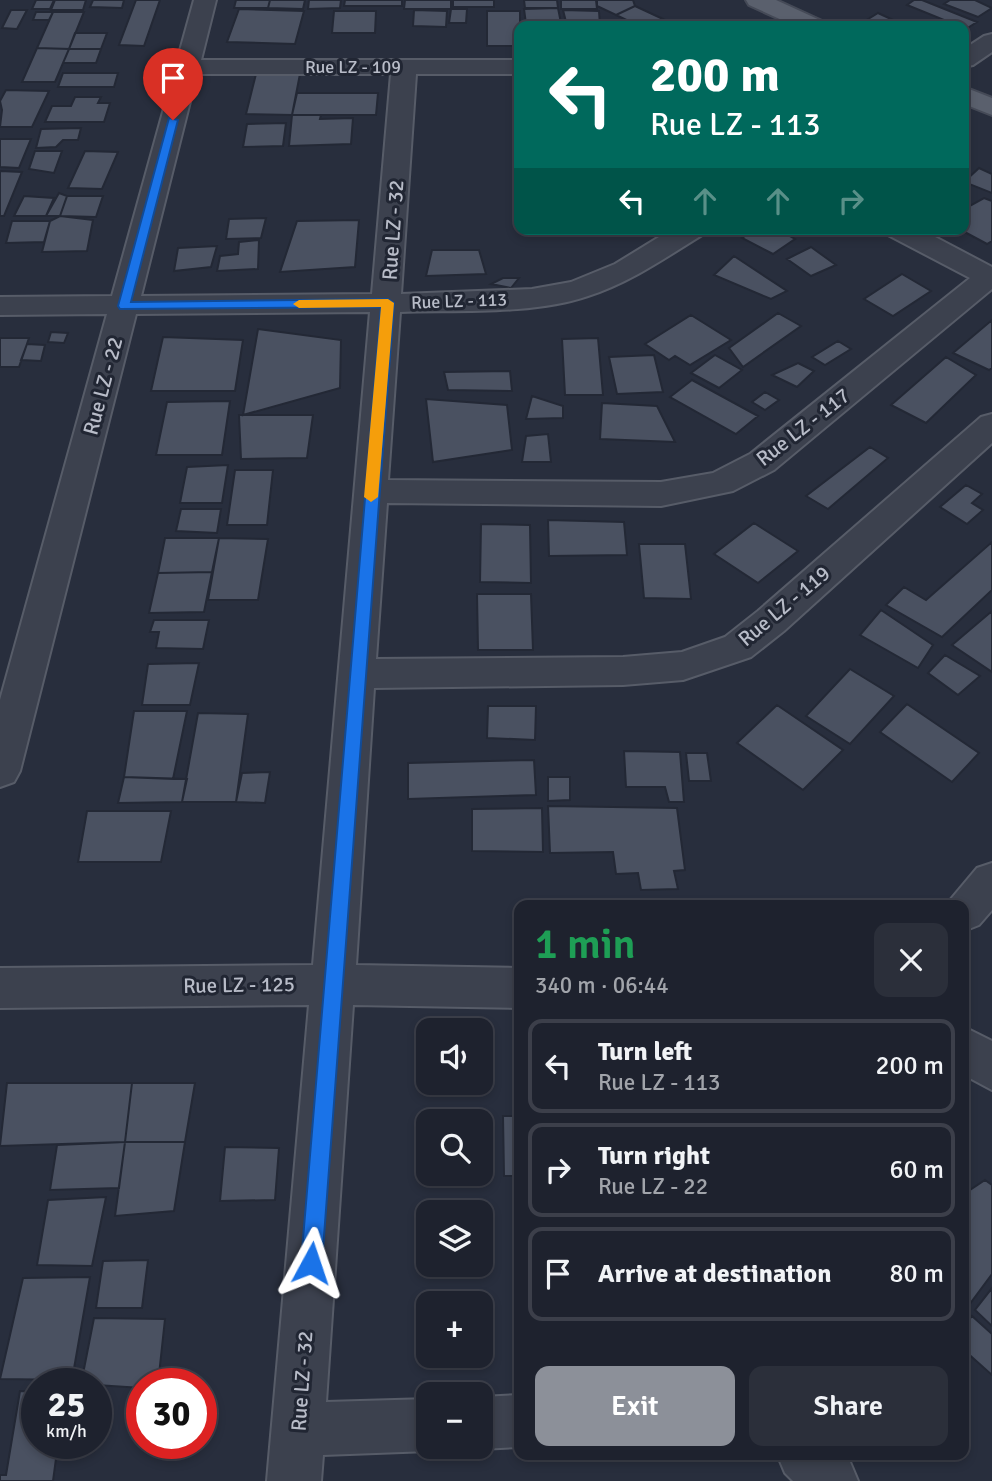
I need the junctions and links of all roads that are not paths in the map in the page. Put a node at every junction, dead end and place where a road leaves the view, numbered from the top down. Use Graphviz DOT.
graph roads {
  1 [pos="205,0"];
  2 [pos="757,0"];
  3 [pos="803,21"];
  4 [pos="992,41"];
  5 [pos="969,57"];
  6 [pos="186,67"];
  7 [pos="404,67"];
  8 [pos="514,67"];
  9 [pos="969,96"];
  10 [pos="992,107"];
  11 [pos="682,235"];
  12 [pos="910,235"];
  13 [pos="991,277"];
  14 [pos="388,303"];
  15 [pos="0,306"];
  16 [pos="124,306"];
  17 [pos="992,425"];
  18 [pos="372,491"];
  19 [pos="358,674"];
  20 [pos="0,771"];
  21 [pos="992,881"];
  22 [pos="969,906"];
  23 [pos="333,985"];
  24 [pos="0,988"];
  25 [pos="514,988"];
  26 [pos="969,1052"];
  27 [pos="992,1068"];
  28 [pos="514,1421"];
  29 [pos="493,1422"];
  30 [pos="416,1424"];
  31 [pos="298,1429"];
  32 [pos="810,1460"];
  33 [pos="294,1481"];
  34 [pos="831,1481"];
  1 -- 6 [label="street, Rue LZ - 22"];
  2 -- 3 [label="main road"];
  4 -- 5 [label="street"];
  6 -- 7 [label="street, Rue LZ - 109"];
  6 -- 16 [label="street, Rue LZ - 22"];
  7 -- 8 [label="street, Rue LZ - 109"];
  7 -- 14 [label="street, Rue LZ - 32"];
  9 -- 10 [label="main road"];
  11 -- 14 [label="street, Rue LZ - 113"];
  12 -- 13 [label="street"];
  13 -- 18 [label="street, Rue LZ - 117"];
  14 -- 16 [label="street, Rue LZ - 113"];
  14 -- 18 [label="street, Rue LZ - 32"];
  15 -- 16 [label="street, Rue LZ - 113"];
  16 -- 20 [label="street, Rue LZ - 22"];
  17 -- 19 [label="street, Rue LZ - 119"];
  18 -- 19 [label="street, Rue LZ - 32"];
  19 -- 23 [label="street, Rue LZ - 32"];
  21 -- 22 [label="street"];
  23 -- 24 [label="street, Rue LZ - 125"];
  23 -- 25 [label="street, Rue LZ - 125"];
  23 -- 31 [label="street, Rue LZ - 32"];
  26 -- 27 [label="street"];
  28 -- 29 [label="street"];
  30 -- 31 [label="street"];
  31 -- 33 [label="street, Rue LZ - 32"];
  32 -- 34 [label="street"];
}
